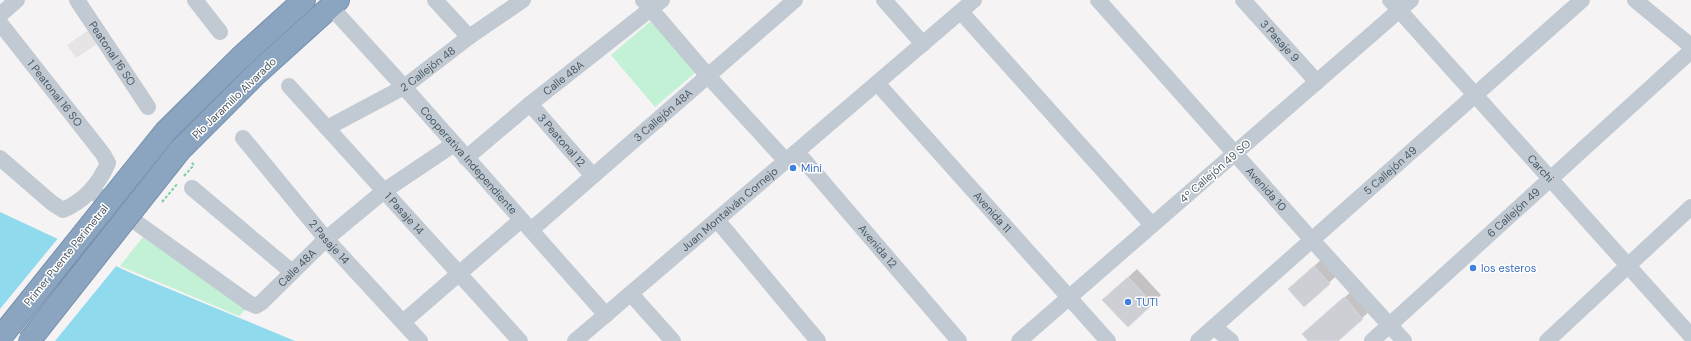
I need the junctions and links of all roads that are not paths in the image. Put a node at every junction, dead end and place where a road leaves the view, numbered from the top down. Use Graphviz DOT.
graph roads {
  1 [pos="17,0"];
  2 [pos="77,0"];
  3 [pos="195,0"];
  4 [pos="304,0"];
  5 [pos="435,0"];
  6 [pos="522,0"];
  7 [pos="795,0"];
  8 [pos="884,0"];
  9 [pos="974,0"];
  10 [pos="1098,0"];
  11 [pos="1242,0"];
  12 [pos="1582,0"];
  13 [pos="1635,0"];
  14 [pos="334,3"];
  15 [pos="652,3"];
  16 [pos="1400,3"];
  17 [pos="961,12"];
  18 [pos="0,15"];
  19 [pos="0,23"];
  20 [pos="220,32"];
  21 [pos="469,37"];
  22 [pos="923,44"];
  23 [pos="1691,46"];
  24 [pos="1691,51"];
  25 [pos="708,76"];
  26 [pos="1317,82"];
  27 [pos="877,83"];
  28 [pos="289,86"];
  29 [pos="404,87"];
  30 [pos="1475,95"];
  31 [pos="530,104"];
  32 [pos="148,107"];
  33 [pos="327,128"];
  34 [pos="243,138"];
  35 [pos="454,144"];
  36 [pos="1234,153"];
  37 [pos="792,156"];
  38 [pos="0,158"];
  39 [pos="466,158"];
  40 [pos="593,176"];
  41 [pos="1550,179"];
  42 [pos="192,188"];
  43 [pos="91,190"];
  44 [pos="384,191"];
  45 [pos="1691,208"];
  46 [pos="717,220"];
  47 [pos="526,225"];
  48 [pos="1152,225"];
  49 [pos="326,239"];
  50 [pos="1312,240"];
  51 [pos="1628,265"];
  52 [pos="292,272"];
  53 [pos="460,274"];
  54 [pos="631,294"];
  55 [pos="1069,298"];
  56 [pos="606,315"];
  57 [pos="403,322"];
  58 [pos="1389,325"];
  59 [pos="1214,327"];
  60 [pos="1691,336"];
  61 [pos="0,338"];
  62 [pos="29,341"];
  63 [pos="420,341"];
  64 [pos="520,341"];
  65 [pos="575,341"];
  66 [pos="673,341"];
  67 [pos="818,341"];
  68 [pos="959,341"];
  69 [pos="1019,341"];
  70 [pos="1108,341"];
  71 [pos="1198,341"];
  72 [pos="1231,341"];
  73 [pos="1372,341"];
  74 [pos="1404,341"];
  75 [pos="1547,341"];
  1 -- 18 [label="street"];
  2 -- 32 [label="street, Peatonal 16 SO"];
  3 -- 20 [label="street"];
  4 -- 61 [label="highway, Primer Puente Perimetral, bridge"];
  5 -- 21 [label="street"];
  6 -- 21 [label="street, 2 Callejón 48"];
  7 -- 25 [label="street, 3 Callejón 48A"];
  8 -- 22 [label="street"];
  9 -- 17 [label="street, Juan Montalván Cornejo"];
  10 -- 36 [label="street, Avenida 10"];
  11 -- 26 [label="street, 3 Pasaje 9"];
  12 -- 30 [label="street, 5 Callejón 49"];
  13 -- 23 [label="street"];
  14 -- 29 [label="street, Cooperativa Independiente"];
  14 -- 62 [label="highway, Pío Jaramillo Alvarado, bridge"];
  15 -- 25 [label="street, Avenida 12"];
  15 -- 31 [label="street, Calle 48A"];
  16 -- 26 [label="street, 4º Callejón 49 SO"];
  16 -- 30 [label="street, Carchi"];
  17 -- 22 [label="street, Juan Montalván Cornejo"];
  17 -- 48 [label="street"];
  19 -- 43 [label="street, 1 Peatonal 16 SO"];
  21 -- 29 [label="street, 2 Callejón 48"];
  22 -- 27 [label="street, Juan Montalván Cornejo"];
  24 -- 41 [label="street, 6 Callejón 49"];
  25 -- 37 [label="street, Avenida 12"];
  25 -- 40 [label="street, 3 Callejón 48A"];
  26 -- 36 [label="street, 4º Callejón 49 SO"];
  27 -- 37 [label="street, Juan Montalván Cornejo"];
  27 -- 55 [label="street, Avenida 11"];
  28 -- 33 [label="street, 1 Pasaje 14"];
  29 -- 33 [label="street, 2 Callejón 48"];
  29 -- 35 [label="street, Cooperativa Independiente"];
  30 -- 41 [label="street, Carchi"];
  30 -- 50 [label="street, 5 Callejón 49"];
  31 -- 39 [label="street, Calle 48A"];
  31 -- 40 [label="street, 3 Peatonal 12"];
  33 -- 44 [label="street, 1 Pasaje 14"];
  34 -- 49 [label="street, 2 Pasaje 14"];
  35 -- 39 [label="street, Cooperativa Independiente"];
  35 -- 44 [label="street, Calle 48A"];
  36 -- 48 [label="street, 4º Callejón 49 SO"];
  36 -- 50 [label="street, Avenida 10"];
  37 -- 46 [label="street, Juan Montalván Cornejo"];
  37 -- 68 [label="street, Avenida 12"];
  38 -- 43 [label="street"];
  39 -- 47 [label="street, Cooperativa Independiente"];
  40 -- 47 [label="street, 3 Callejón 48A"];
  41 -- 51 [label="street, Carchi"];
  41 -- 58 [label="street, 6 Callejón 49"];
  42 -- 52 [label="street"];
  43 -- 52 [label="street, Calle 48A"];
  44 -- 49 [label="street, Calle 48A"];
  44 -- 53 [label="street, 1 Pasaje 14"];
  45 -- 51 [label="street"];
  46 -- 54 [label="street, Juan Montalván Cornejo"];
  46 -- 67 [label="street"];
  47 -- 53 [label="street, 3 Callejón 48A"];
  47 -- 56 [label="street, Cooperativa Independiente"];
  48 -- 55 [label="street, 4º Callejón 49 SO"];
  49 -- 52 [label="street, Calle 48A"];
  49 -- 57 [label="street, 2 Pasaje 14"];
  50 -- 58 [label="street, Avenida 10"];
  50 -- 59 [label="street, 5 Callejón 49"];
  51 -- 60 [label="street, Carchi"];
  51 -- 75 [label="street"];
  53 -- 57 [label="street, 3 Callejón 48A"];
  53 -- 64 [label="street, 1 Pasaje 14"];
  54 -- 56 [label="street, Juan Montalván Cornejo"];
  54 -- 66 [label="street"];
  55 -- 69 [label="street, 4º Callejón 49 SO"];
  55 -- 70 [label="street, Avenida 11"];
  56 -- 65 [label="street, Juan Montalván Cornejo"];
  57 -- 63 [label="street, 2 Pasaje 14"];
  58 -- 73 [label="street, 6 Callejón 49"];
  58 -- 74 [label="street, Avenida 10"];
  59 -- 71 [label="street, 5 Callejón 49"];
  59 -- 72 [label="street"];
}
